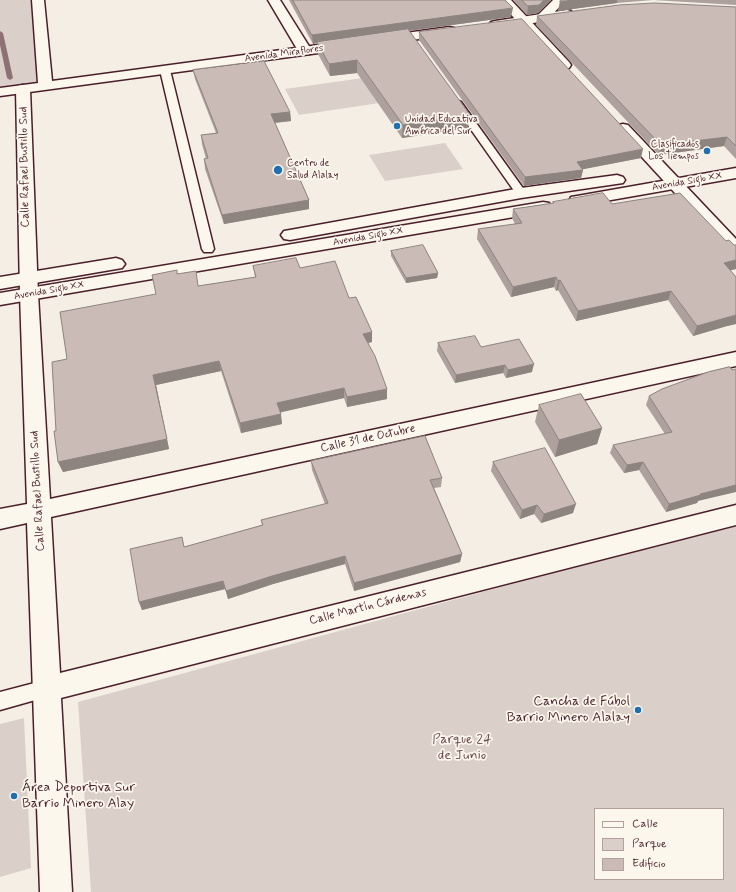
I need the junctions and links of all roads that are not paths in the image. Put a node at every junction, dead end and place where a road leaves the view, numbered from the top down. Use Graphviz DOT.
graph roads {
  1 [pos="38,0"];
  2 [pos="274,0"];
  3 [pos="504,0"];
  4 [pos="560,0"];
  5 [pos="580,13"];
  6 [pos="543,17"];
  7 [pos="524,21"];
  8 [pos="486,26"];
  9 [pos="463,29"];
  10 [pos="304,51"];
  11 [pos="165,70"];
  12 [pos="572,74"];
  13 [pos="45,86"];
  14 [pos="23,89"];
  15 [pos="0,92"];
  16 [pos="451,96"];
  17 [pos="615,120"];
  18 [pos="736,158"];
  19 [pos="736,173"];
  20 [pos="669,179"];
  21 [pos="521,193"];
  22 [pos="208,249"];
  23 [pos="736,250"];
  24 [pos="0,283"];
  25 [pos="28,286"];
  26 [pos="0,299"];
  27 [pos="736,359"];
  28 [pos="40,510"];
  29 [pos="736,515"];
  30 [pos="0,519"];
  31 [pos="46,689"];
  32 [pos="0,701"];
  33 [pos="56,892"];
  1 -- 13 [label="main road"];
  2 -- 10 [label="main road"];
  3 -- 7 [label="main road"];
  4 -- 6 [label="main road"];
  5 -- 6 [label="main road"];
  6 -- 7 [label="main road"];
  7 -- 8 [label="main road"];
  7 -- 12 [label="main road"];
  9 -- 10 [label="main road, Avenida Miraflores"];
  10 -- 11 [label="main road, Avenida Miraflores"];
  11 -- 13 [label="main road, Avenida Miraflores"];
  11 -- 22 [label="lane"];
  13 -- 14 [label="main road, Avenida Miraflores"];
  14 -- 15 [label="main road, Avenida Miraflores"];
  14 -- 25 [label="main road, Calle Rafael Bustillo Sud"];
  16 -- 21 [label="lane"];
  17 -- 20 [label="main road"];
  18 -- 20 [label="main road, Avenida Siglo XX"];
  19 -- 20 [label="main road, Avenida Siglo XX"];
  20 -- 21 [label="main road, Avenida Siglo XX"];
  20 -- 23 [label="main road"];
  20 -- 25 [label="main road, Avenida Siglo XX"];
  21 -- 22 [label="main road, Avenida Siglo XX"];
  22 -- 25 [label="main road, Avenida Siglo XX"];
  24 -- 25 [label="main road, Avenida Siglo XX"];
  25 -- 26 [label="main road, Avenida Siglo XX"];
  25 -- 28 [label="main road, Calle Rafael Bustillo Sud"];
  27 -- 28 [label="main road, Calle 31 de Octubre"];
  28 -- 30 [label="main road, Calle 31 de Octubre"];
  28 -- 31 [label="main road, Calle Rafael Bustillo Sud"];
  29 -- 31 [label="main road, Calle Martín Cárdenas"];
  31 -- 32 [label="lane, Calle Martín Cárdenas"];
  31 -- 33 [label="main road, Calle Rafael Bustillo Sud"];
}
